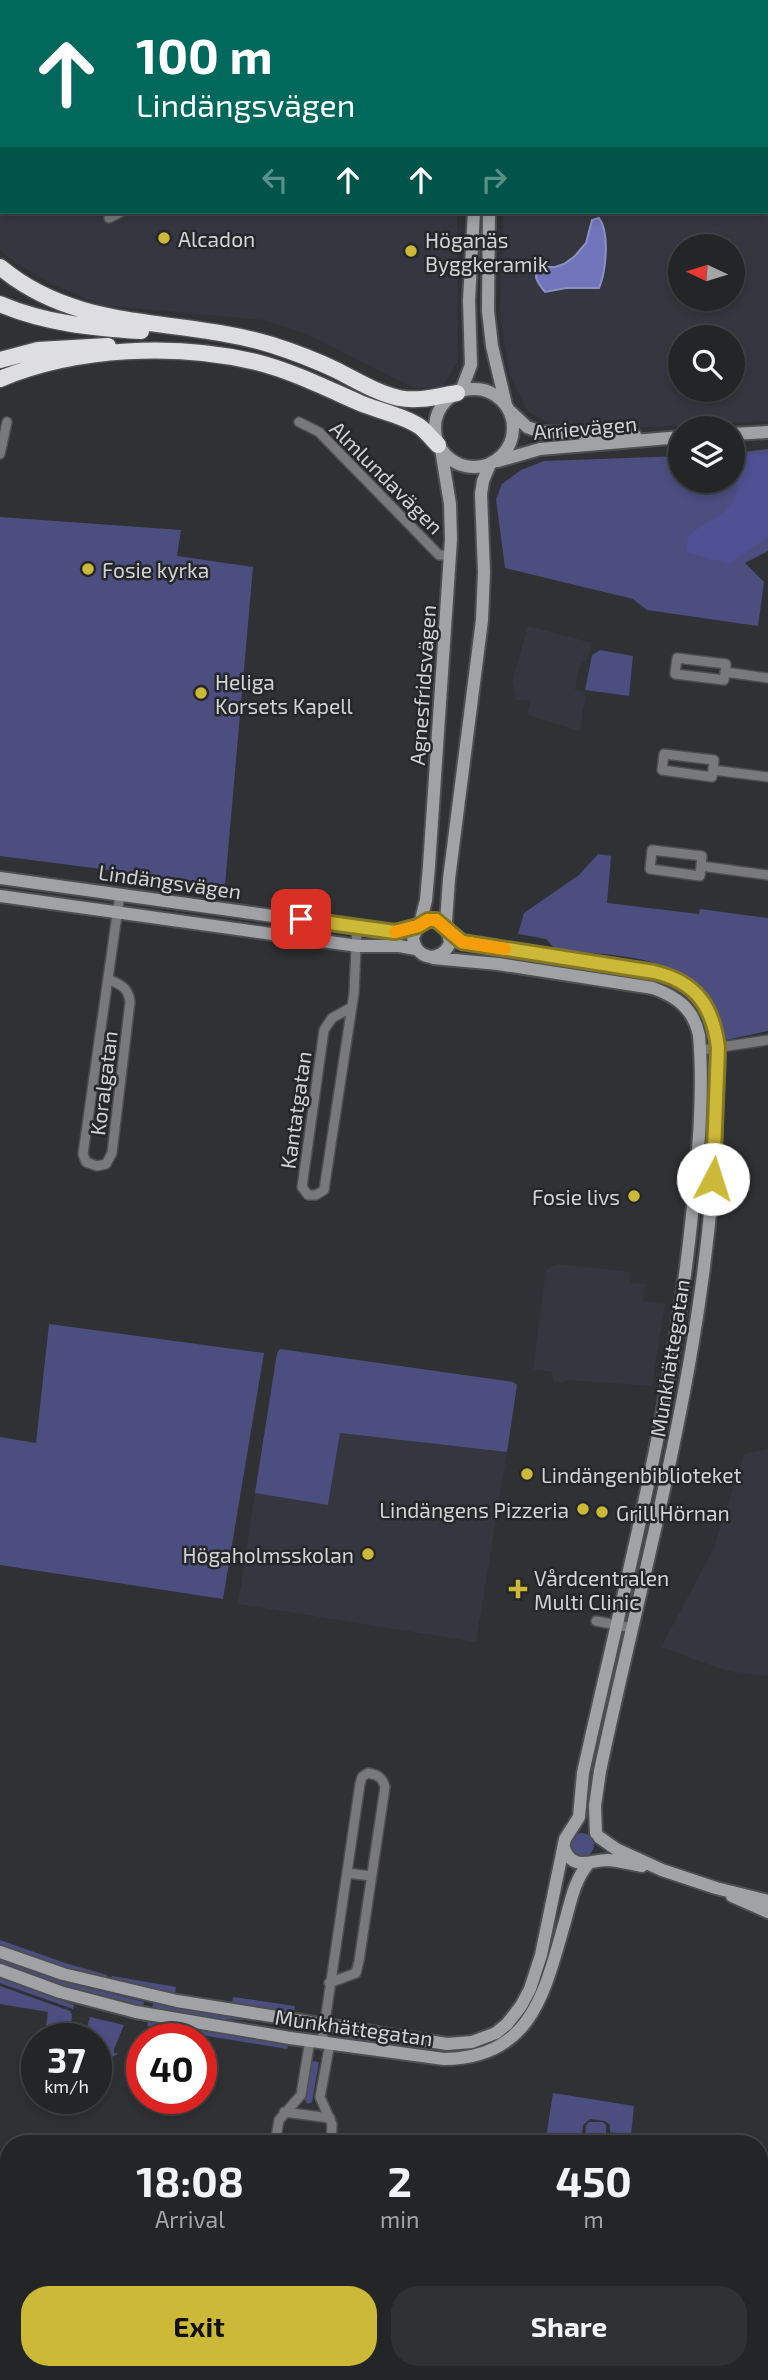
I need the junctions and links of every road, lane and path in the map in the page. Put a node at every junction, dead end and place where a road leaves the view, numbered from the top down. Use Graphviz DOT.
graph roads {
  1 [pos="117,214"];
  2 [pos="474,214"];
  3 [pos="489,214"];
  4 [pos="108,218"];
  5 [pos="0,267"];
  6 [pos="0,304"];
  7 [pos="227,334"];
  8 [pos="159,350"];
  9 [pos="0,360"];
  10 [pos="0,379"];
  11 [pos="459,392"];
  12 [pos="508,408"];
  13 [pos="7,422"];
  14 [pos="299,422"];
  15 [pos="768,432"];
  16 [pos="745,433"];
  17 [pos="668,437"];
  18 [pos="668,438"];
  19 [pos="440,447"];
  20 [pos="0,454"];
  21 [pos="493,463"];
  22 [pos="450,555"];
  23 [pos="725,673"];
  24 [pos="768,678"];
  25 [pos="713,770"];
  26 [pos="768,777"];
  27 [pos="701,866"];
  28 [pos="768,875"];
  29 [pos="0,878"];
  30 [pos="120,894"];
  31 [pos="0,896"];
  32 [pos="117,913"];
  33 [pos="419,925"];
  34 [pos="357,927"];
  35 [pos="448,929"];
  36 [pos="358,946"];
  37 [pos="416,949"];
  38 [pos="433,958"];
  39 [pos="108,979"];
  40 [pos="352,1006"];
  41 [pos="768,1040"];
  42 [pos="718,1048"];
  43 [pos="701,1050"];
  44 [pos="596,1621"];
  45 [pos="616,1625"];
  46 [pos="632,1628"];
  47 [pos="571,1830"];
  48 [pos="598,1835"];
  49 [pos="564,1848"];
  50 [pos="591,1863"];
  51 [pos="662,1870"];
  52 [pos="346,1873"];
  53 [pos="371,1876"];
  54 [pos="716,1888"];
  55 [pos="768,1901"];
  56 [pos="768,1912"];
  57 [pos="0,1952"];
  58 [pos="0,1970"];
  59 [pos="329,1983"];
  60 [pos="324,2026"];
  61 [pos="321,2042"];
  62 [pos="301,2095"];
  63 [pos="320,2097"];
  64 [pos="284,2112"];
  65 [pos="306,2115"];
  66 [pos="330,2118"];
  67 [pos="276,2135"];
  68 [pos="331,2135"];
  1 -- 4 [label="street"];
  2 -- 11 [label="street"];
  3 -- 12 [label="street"];
  5 -- 7 [label="highway"];
  6 -- 7 [label="highway"];
  7 -- 11 [label="highway"];
  8 -- 9 [label="highway"];
  8 -- 10 [label="highway"];
  8 -- 19 [label="highway"];
  11 -- 12 [label="street"];
  11 -- 19 [label="street"];
  12 -- 17 [label="street, Arrievägen"];
  12 -- 21 [label="street"];
  13 -- 20 [label="street"];
  14 -- 22 [label="street, Almlundavägen"];
  15 -- 16 [label="street"];
  18 -- 21 [label="street, Arrievägen"];
  19 -- 21 [label="street"];
  19 -- 22 [label="street, Agnesfridsvägen"];
  21 -- 35 [label="street"];
  22 -- 33 [label="street, Agnesfridsvägen"];
  23 -- 23 [label="street"];
  23 -- 24 [label="street"];
  25 -- 25 [label="street"];
  25 -- 26 [label="street"];
  27 -- 27 [label="street"];
  27 -- 28 [label="street"];
  29 -- 30 [label="street, Lindängsvägen"];
  30 -- 32 [label="street, Koralgatan"];
  30 -- 34 [label="street, Lindängsvägen"];
  31 -- 32 [label="street, Lindängsvägen"];
  32 -- 36 [label="street, Lindängsvägen"];
  32 -- 39 [label="street, Koralgatan"];
  33 -- 34 [label="street, Lindängsvägen"];
  33 -- 35 [label="street, Lindängsvägen"];
  33 -- 37 [label="street"];
  34 -- 36 [label="street, Kantatgatan"];
  35 -- 38 [label="street"];
  35 -- 42 [label="street, Lindängsvägen"];
  36 -- 37 [label="street, Lindängsvägen"];
  36 -- 40 [label="street, Kantatgatan"];
  37 -- 38 [label="street, Lindängsvägen"];
  38 -- 43 [label="street, Lindängsvägen"];
  39 -- 39 [label="street, Koralgatan"];
  40 -- 40 [label="street, Kantatgatan"];
  41 -- 42 [label="street"];
  42 -- 43 [label="street"];
  42 -- 46 [label="street, Munkhättegatan"];
  43 -- 45 [label="street, Munkhättegatan"];
  44 -- 45 [label="street"];
  45 -- 46 [label="street"];
  45 -- 47 [label="street, Munkhättegatan"];
  46 -- 48 [label="street, Munkhättegatan"];
  47 -- 48 [label="street"];
  47 -- 49 [label="street, Munkhättegatan"];
  48 -- 50 [label="street, Munkhättegatan"];
  48 -- 51 [label="street"];
  49 -- 50 [label="street"];
  49 -- 60 [label="street, Munkhättegatan"];
  50 -- 51 [label="street"];
  50 -- 61 [label="street, Munkhättegatan"];
  51 -- 54 [label="street"];
  52 -- 53 [label="street"];
  52 -- 53 [label="street"];
  52 -- 59 [label="street"];
  53 -- 59 [label="street"];
  54 -- 55 [label="street"];
  54 -- 56 [label="street"];
  57 -- 60 [label="street, Munkhättegatan"];
  58 -- 61 [label="street, Munkhättegatan"];
  59 -- 60 [label="street"];
  60 -- 61 [label="street"];
  61 -- 62 [label="street"];
  61 -- 63 [label="street"];
  62 -- 64 [label="street"];
  62 -- 65 [label="street"];
  63 -- 65 [label="street"];
  63 -- 66 [label="street"];
  64 -- 65 [label="street"];
  64 -- 67 [label="street"];
  65 -- 66 [label="street"];
  66 -- 68 [label="street"];
}
